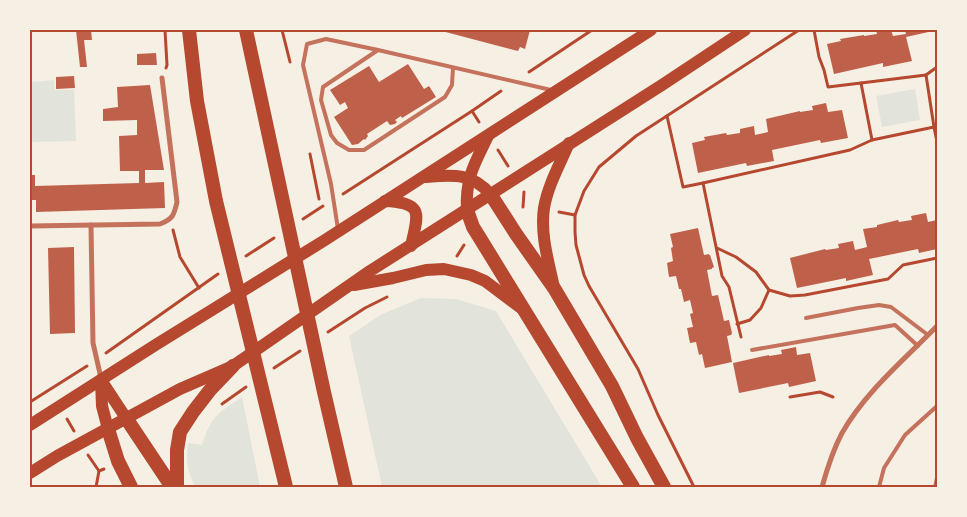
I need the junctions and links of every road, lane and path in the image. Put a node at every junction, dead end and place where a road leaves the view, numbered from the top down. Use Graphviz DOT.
graph roads {
  1 [pos="165,30"];
  2 [pos="189,30"];
  3 [pos="246,30"];
  4 [pos="592,30"];
  5 [pos="651,30"];
  6 [pos="745,30"];
  7 [pos="799,30"];
  8 [pos="814,30"];
  9 [pos="378,50"];
  10 [pos="937,67"];
  11 [pos="453,68"];
  12 [pos="926,76"];
  13 [pos="162,78"];
  14 [pos="515,82"];
  15 [pos="861,83"];
  16 [pos="556,91"];
  17 [pos="472,111"];
  18 [pos="666,116"];
  19 [pos="934,127"];
  20 [pos="488,136"];
  21 [pos="872,140"];
  22 [pos="937,142"];
  23 [pos="569,143"];
  24 [pos="423,177"];
  25 [pos="469,178"];
  26 [pos="516,178"];
  27 [pos="703,183"];
  28 [pos="491,195"];
  29 [pos="334,200"];
  30 [pos="385,201"];
  31 [pos="523,207"];
  32 [pos="468,210"];
  33 [pos="170,220"];
  34 [pos="302,220"];
  35 [pos="91,225"];
  36 [pos="30,226"];
  37 [pos="338,232"];
  38 [pos="277,236"];
  39 [pos="411,246"];
  40 [pos="716,248"];
  41 [pos="243,258"];
  42 [pos="937,258"];
  43 [pos="218,274"];
  44 [pos="349,285"];
  45 [pos="199,288"];
  46 [pos="554,288"];
  47 [pos="769,290"];
  48 [pos="524,310"];
  49 [pos="806,318"];
  50 [pos="343,322"];
  51 [pos="737,324"];
  52 [pos="936,327"];
  53 [pos="327,333"];
  54 [pos="928,335"];
  55 [pos="741,337"];
  56 [pos="918,346"];
  57 [pos="303,348"];
  58 [pos="752,350"];
  59 [pos="97,360"];
  60 [pos="233,366"];
  61 [pos="272,370"];
  62 [pos="101,380"];
  63 [pos="248,385"];
  64 [pos="240,391"];
  65 [pos="790,397"];
  66 [pos="833,397"];
  67 [pos="30,402"];
  68 [pos="937,406"];
  69 [pos="126,418"];
  70 [pos="30,425"];
  71 [pos="108,429"];
  72 [pos="30,473"];
  73 [pos="937,478"];
  74 [pos="131,487"];
  75 [pos="172,487"];
  76 [pos="177,487"];
  77 [pos="286,487"];
  78 [pos="346,487"];
  79 [pos="633,487"];
  80 [pos="664,487"];
  81 [pos="694,487"];
  82 [pos="822,487"];
  83 [pos="879,487"];
  84 [pos="935,487"];
  1 -- 13 [label="path"];
  2 -- 77 [label="highway"];
  3 -- 78 [label="highway"];
  4 -- 14 [label="path"];
  5 -- 16 [label="main road"];
  6 -- 23 [label="main road"];
  7 -- 18 [label="path"];
  8 -- 15 [label="path"];
  9 -- 11 [label="lane"];
  9 -- 11 [label="lane"];
  9 -- 29 [label="lane"];
  10 -- 12 [label="path"];
  11 -- 14 [label="lane"];
  12 -- 15 [label="path"];
  12 -- 19 [label="path"];
  13 -- 33 [label="street"];
  14 -- 16 [label="lane"];
  14 -- 17 [label="path"];
  15 -- 21 [label="path"];
  16 -- 20 [label="main road"];
  17 -- 20 [label="path"];
  17 -- 29 [label="path"];
  18 -- 27 [label="path"];
  18 -- 81 [label="path"];
  19 -- 21 [label="path"];
  19 -- 22 [label="path"];
  20 -- 24 [label="main road"];
  20 -- 25 [label="main road"];
  20 -- 26 [label="path"];
  21 -- 27 [label="path"];
  23 -- 26 [label="main road"];
  23 -- 46 [label="main road"];
  24 -- 25 [label="main road"];
  24 -- 30 [label="main road"];
  25 -- 28 [label="main road"];
  25 -- 32 [label="main road"];
  26 -- 28 [label="main road"];
  26 -- 31 [label="path"];
  27 -- 40 [label="path"];
  28 -- 32 [label="main road"];
  28 -- 46 [label="highway"];
  29 -- 34 [label="path"];
  29 -- 37 [label="lane"];
  30 -- 37 [label="main road"];
  30 -- 39 [label="main road"];
  32 -- 39 [label="main road"];
  32 -- 48 [label="highway"];
  33 -- 35 [label="street"];
  33 -- 45 [label="path"];
  35 -- 36 [label="street"];
  35 -- 59 [label="street"];
  37 -- 62 [label="main road"];
  38 -- 41 [label="path"];
  39 -- 44 [label="main road"];
  40 -- 47 [label="path"];
  40 -- 51 [label="path"];
  42 -- 47 [label="path"];
  43 -- 45 [label="path"];
  44 -- 48 [label="main road"];
  44 -- 60 [label="main road"];
  45 -- 59 [label="path"];
  46 -- 80 [label="highway"];
  47 -- 51 [label="path"];
  48 -- 79 [label="highway"];
  49 -- 54 [label="lane"];
  50 -- 53 [label="path"];
  51 -- 55 [label="path"];
  52 -- 54 [label="street"];
  54 -- 56 [label="street"];
  56 -- 58 [label="lane"];
  56 -- 82 [label="street"];
  57 -- 61 [label="path"];
  59 -- 62 [label="street"];
  59 -- 67 [label="path"];
  60 -- 69 [label="main road"];
  60 -- 76 [label="highway"];
  62 -- 69 [label="main road"];
  62 -- 70 [label="main road"];
  62 -- 71 [label="main road"];
  63 -- 64 [label="path"];
  65 -- 66 [label="path"];
  68 -- 83 [label="lane"];
  69 -- 71 [label="main road"];
  69 -- 75 [label="highway"];
  71 -- 72 [label="main road"];
  71 -- 74 [label="highway"];
  73 -- 84 [label="lane"];
}
